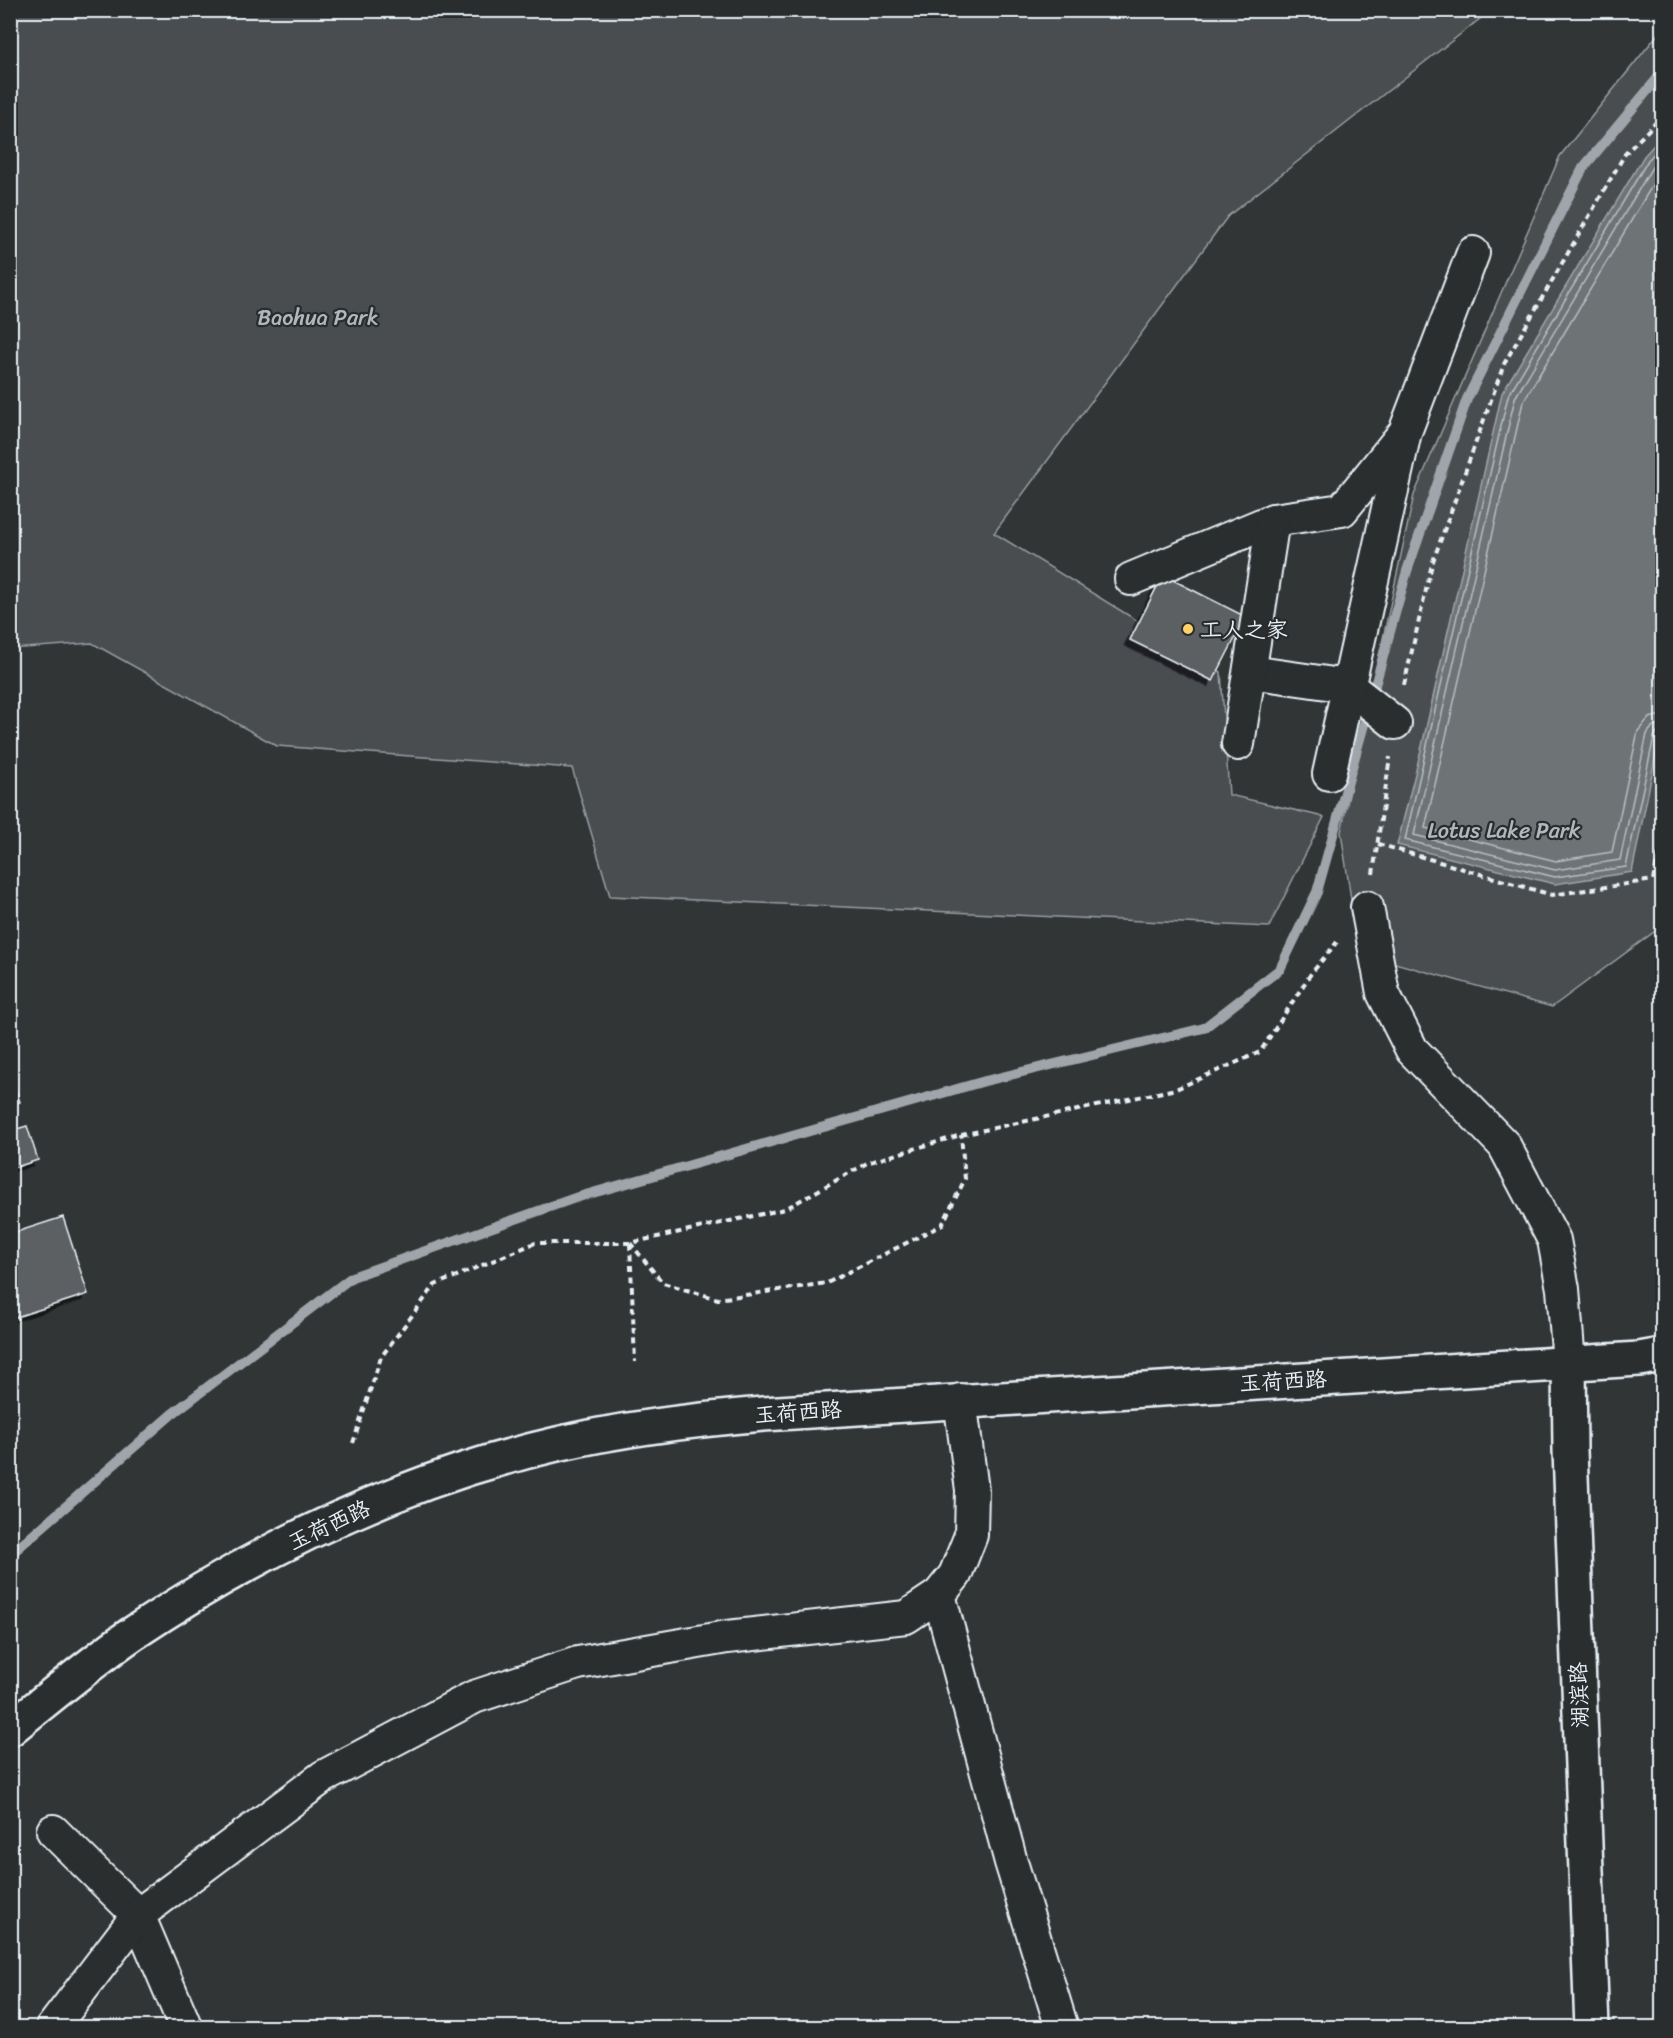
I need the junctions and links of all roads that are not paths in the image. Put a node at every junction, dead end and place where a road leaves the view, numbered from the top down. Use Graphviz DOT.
graph roads {
  1 [pos="1473,253"];
  2 [pos="1405,432"];
  3 [pos="1273,520"];
  4 [pos="1131,579"];
  5 [pos="1250,672"];
  6 [pos="1348,686"];
  7 [pos="1395,723"];
  8 [pos="1238,744"];
  9 [pos="1329,774"];
  10 [pos="1367,907"];
  11 [pos="1662,1355"];
  12 [pos="1569,1364"];
  13 [pos="960,1400"];
  14 [pos="939,1595"];
  15 [pos="10,1729"];
  16 [pos="53,1831"];
  17 [pos="138,1915"];
  18 [pos="52,2028"];
  19 [pos="186,2028"];
  20 [pos="1062,2028"];
  21 [pos="1592,2028"];
  1 -- 2 [label="street"];
  2 -- 3 [label="street"];
  2 -- 6 [label="street"];
  3 -- 4 [label="street"];
  3 -- 5 [label="street"];
  5 -- 6 [label="street"];
  5 -- 8 [label="street"];
  6 -- 7 [label="street"];
  6 -- 9 [label="street"];
  10 -- 12 [label="street"];
  11 -- 12 [label="main road, 玉荷西路"];
  12 -- 13 [label="main road, 玉荷西路"];
  12 -- 21 [label="main road, 湖滨路"];
  13 -- 14 [label="street"];
  13 -- 15 [label="main road, 玉荷西路"];
  14 -- 17 [label="street"];
  14 -- 20 [label="street"];
  16 -- 17 [label="street"];
  17 -- 18 [label="street"];
  17 -- 19 [label="street"];
}
